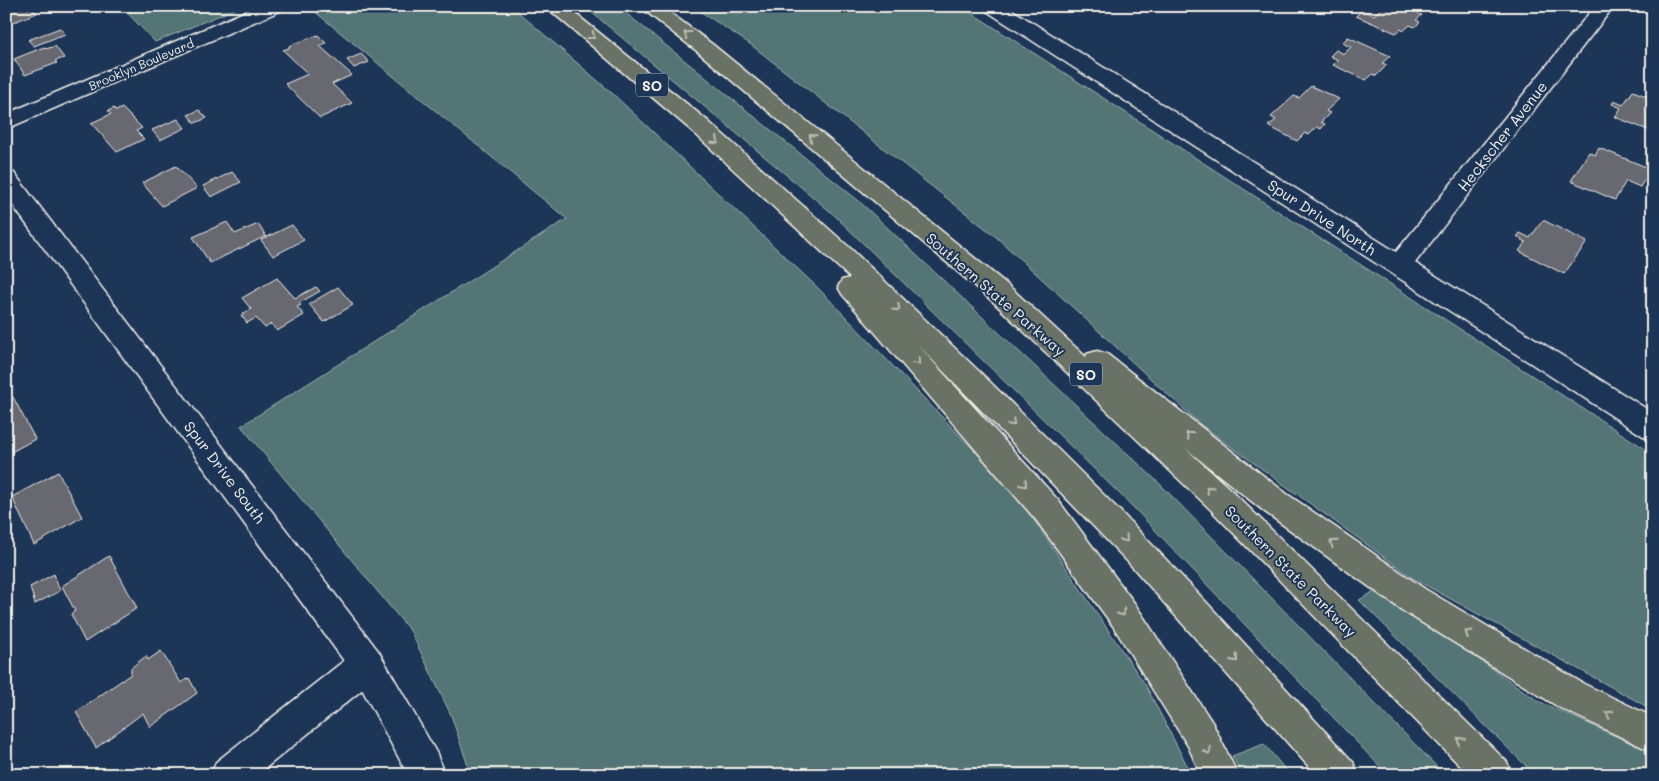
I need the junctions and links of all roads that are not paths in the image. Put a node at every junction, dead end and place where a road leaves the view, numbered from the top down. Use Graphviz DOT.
graph roads {
  1 [pos="275,6"];
  2 [pos="554,6"];
  3 [pos="648,6"];
  4 [pos="992,6"];
  5 [pos="1604,6"];
  6 [pos="6,122"];
  7 [pos="836,157"];
  8 [pos="746,167"];
  9 [pos="6,179"];
  10 [pos="1399,266"];
  11 [pos="1653,428"];
  12 [pos="367,664"];
  13 [pos="1653,736"];
  14 [pos="229,775"];
  15 [pos="426,775"];
  16 [pos="1220,775"];
  17 [pos="1340,775"];
  18 [pos="1494,775"];
  1 -- 6 [label="street, Brooklyn Boulevard"];
  2 -- 8 [label="highway, SO, one-way"];
  7 -- 3 [label="highway, Southern State Parkway / SO, one-way"];
  4 -- 10 [label="street, Spur Drive North"];
  5 -- 10 [label="street, Heckscher Avenue"];
  13 -- 7 [label="highway, one-way"];
  18 -- 7 [label="highway, Southern State Parkway / SO, one-way"];
  8 -- 16 [label="highway, one-way"];
  8 -- 17 [label="highway, SO, one-way"];
  9 -- 12 [label="street, Spur Drive South"];
  10 -- 11 [label="street, Spur Drive North"];
  12 -- 14 [label="street"];
  12 -- 15 [label="street, Spur Drive South"];
}
